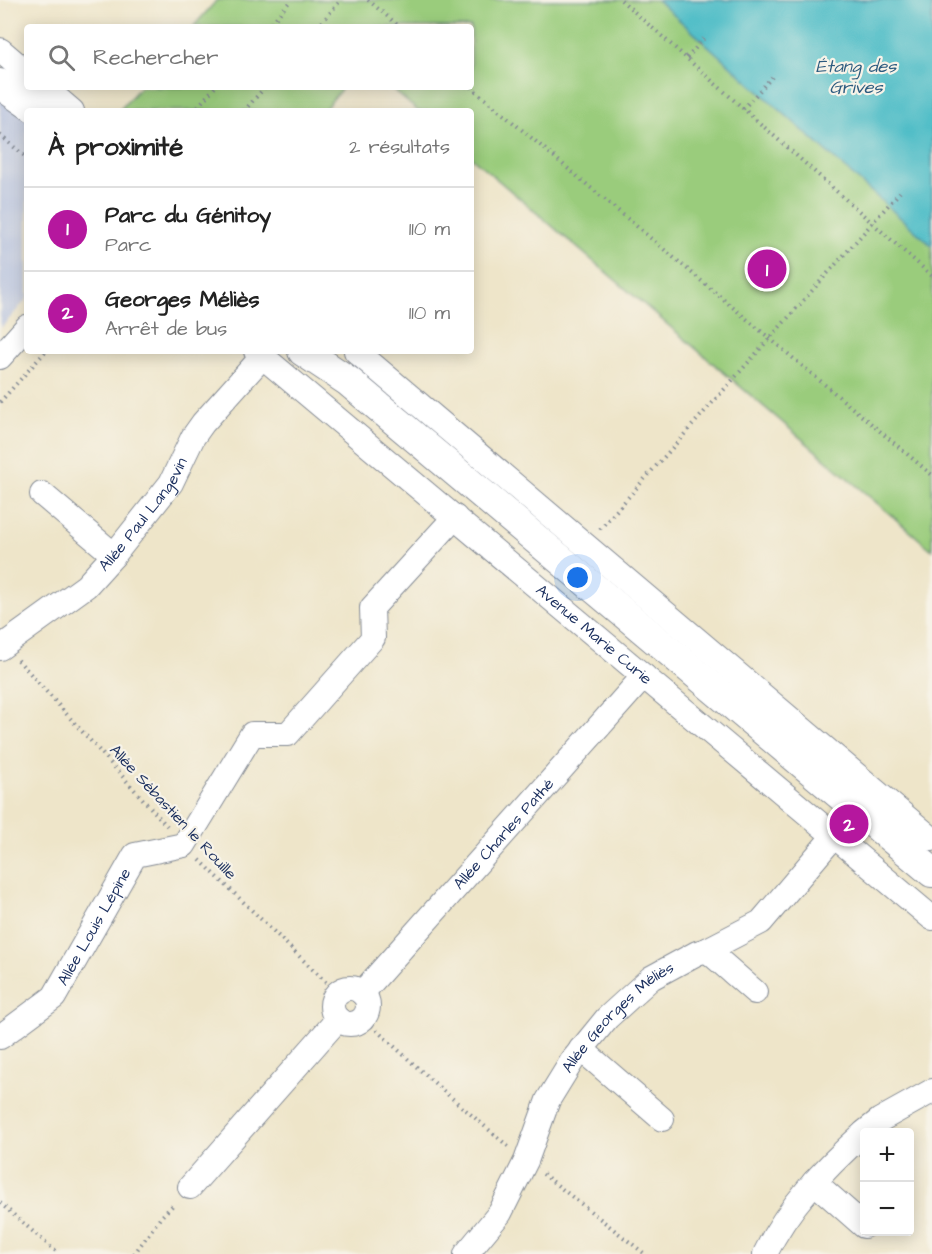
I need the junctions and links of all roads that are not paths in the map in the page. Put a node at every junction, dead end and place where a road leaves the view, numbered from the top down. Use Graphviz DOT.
graph roads {
  1 [pos="0,50"];
  2 [pos="24,70"];
  3 [pos="0,84"];
  4 [pos="0,90"];
  5 [pos="48,90"];
  6 [pos="35,108"];
  7 [pos="68,108"];
  8 [pos="24,117"];
  9 [pos="24,330"];
  10 [pos="259,354"];
  11 [pos="308,354"];
  12 [pos="323,354"];
  13 [pos="360,354"];
  14 [pos="0,357"];
  15 [pos="348,381"];
  16 [pos="42,494"];
  17 [pos="455,517"];
  18 [pos="114,555"];
  19 [pos="2,645"];
  20 [pos="644,676"];
  21 [pos="834,836"];
  22 [pos="932,839"];
  23 [pos="932,872"];
  24 [pos="932,918"];
  25 [pos="707,950"];
  26 [pos="755,992"];
  27 [pos="362,993"];
  28 [pos="338,1019"];
  29 [pos="0,1037"];
  30 [pos="581,1050"];
  31 [pos="932,1091"];
  32 [pos="662,1119"];
  33 [pos="871,1128"];
  34 [pos="860,1137"];
  35 [pos="814,1182"];
  36 [pos="190,1187"];
  37 [pos="860,1222"];
  38 [pos="466,1254"];
  39 [pos="765,1254"];
  1 -- 2 [label="street"];
  3 -- 6 [label="main road"];
  4 -- 8 [label="main road"];
  5 -- 7 [label="street"];
  9 -- 14 [label="street"];
  10 -- 17 [label="street, Avenue Marie Curie"];
  10 -- 18 [label="street, Allée Paul Langevin"];
  11 -- 15 [label="main road"];
  12 -- 15 [label="main road"];
  13 -- 22 [label="street"];
  15 -- 23 [label="main road"];
  16 -- 18 [label="street"];
  17 -- 20 [label="street, Avenue Marie Curie"];
  17 -- 29 [label="street, Allée Louis Lépine"];
  18 -- 19 [label="street, Allée Paul Langevin"];
  20 -- 21 [label="street, Avenue Marie Curie"];
  20 -- 27 [label="street, Allée Charles Pathé"];
  21 -- 24 [label="street, Avenue Marie Curie"];
  21 -- 25 [label="street, Allée Georges Méliès"];
  25 -- 26 [label="street"];
  25 -- 30 [label="street, Allée Georges Méliès"];
  27 -- 28 [label="street"];
  27 -- 28 [label="street"];
  28 -- 36 [label="street"];
  30 -- 32 [label="street"];
  30 -- 38 [label="street, Allée Georges Méliès"];
  31 -- 33 [label="street"];
  34 -- 35 [label="street"];
  35 -- 37 [label="street"];
  35 -- 39 [label="street"];
}
